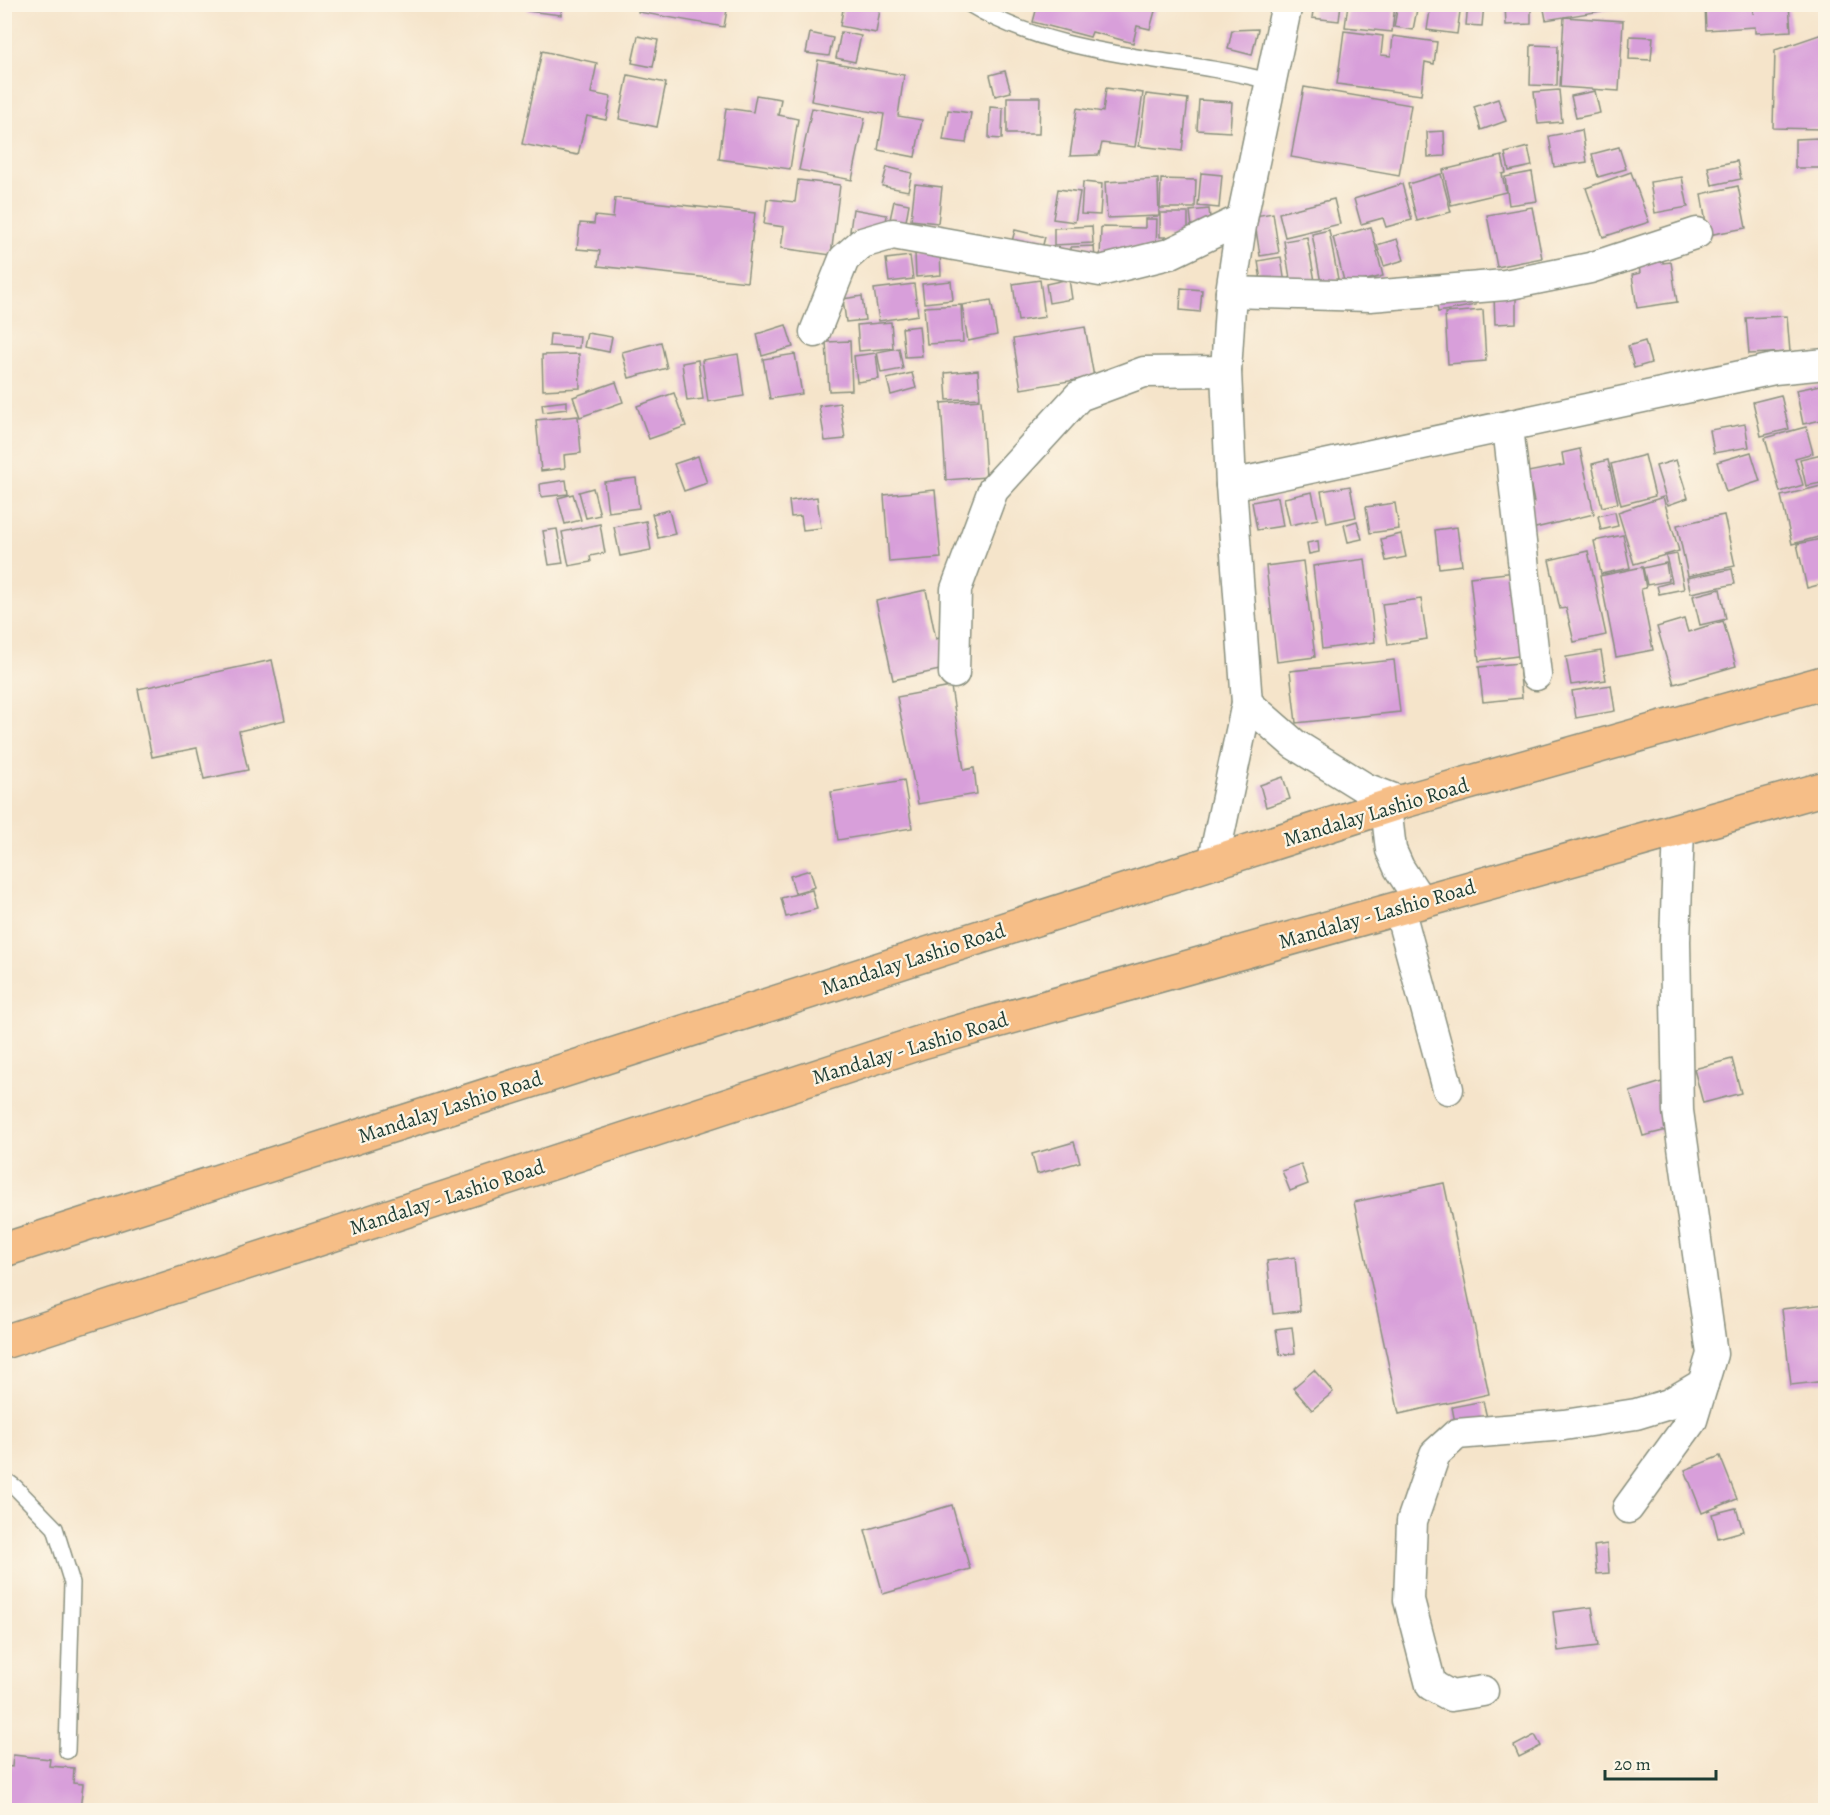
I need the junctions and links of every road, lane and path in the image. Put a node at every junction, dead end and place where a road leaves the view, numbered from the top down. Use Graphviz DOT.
graph roads {
  1 [pos="969,4"];
  2 [pos="1287,4"];
  3 [pos="1271,81"];
  4 [pos="1242,219"];
  5 [pos="1697,233"];
  6 [pos="1231,292"];
  7 [pos="815,332"];
  8 [pos="1826,364"];
  9 [pos="1226,371"];
  10 [pos="1508,427"];
  11 [pos="1231,485"];
  12 [pos="954,673"];
  13 [pos="1536,675"];
  14 [pos="1826,682"];
  15 [pos="1247,703"];
  16 [pos="1826,788"];
  17 [pos="1394,805"];
  18 [pos="1679,829"];
  19 [pos="1213,863"];
  20 [pos="1410,905"];
  21 [pos="1448,1089"];
  22 [pos="4,1250"];
  23 [pos="4,1342"];
  24 [pos="1703,1384"];
  25 [pos="4,1479"];
  26 [pos="1629,1508"];
  27 [pos="1483,1691"];
  28 [pos="67,1751"];
  1 -- 3 [label="lane"];
  2 -- 3 [label="street"];
  3 -- 4 [label="street"];
  4 -- 6 [label="street"];
  4 -- 7 [label="street"];
  5 -- 6 [label="street"];
  6 -- 9 [label="street"];
  8 -- 10 [label="street"];
  9 -- 11 [label="street"];
  9 -- 12 [label="street"];
  10 -- 11 [label="street"];
  10 -- 13 [label="street"];
  11 -- 15 [label="street"];
  14 -- 17 [label="highway, Mandalay Lashio Road"];
  15 -- 17 [label="street"];
  15 -- 19 [label="street"];
  16 -- 18 [label="highway, Mandalay - Lashio Road"];
  17 -- 19 [label="highway, Mandalay Lashio Road"];
  17 -- 20 [label="street"];
  18 -- 20 [label="highway, Mandalay - Lashio Road"];
  18 -- 24 [label="street"];
  19 -- 22 [label="highway, Mandalay Lashio Road"];
  20 -- 21 [label="street"];
  20 -- 23 [label="highway, Mandalay - Lashio Road"];
  24 -- 26 [label="street"];
  24 -- 27 [label="street"];
  25 -- 28 [label="lane"];
}
